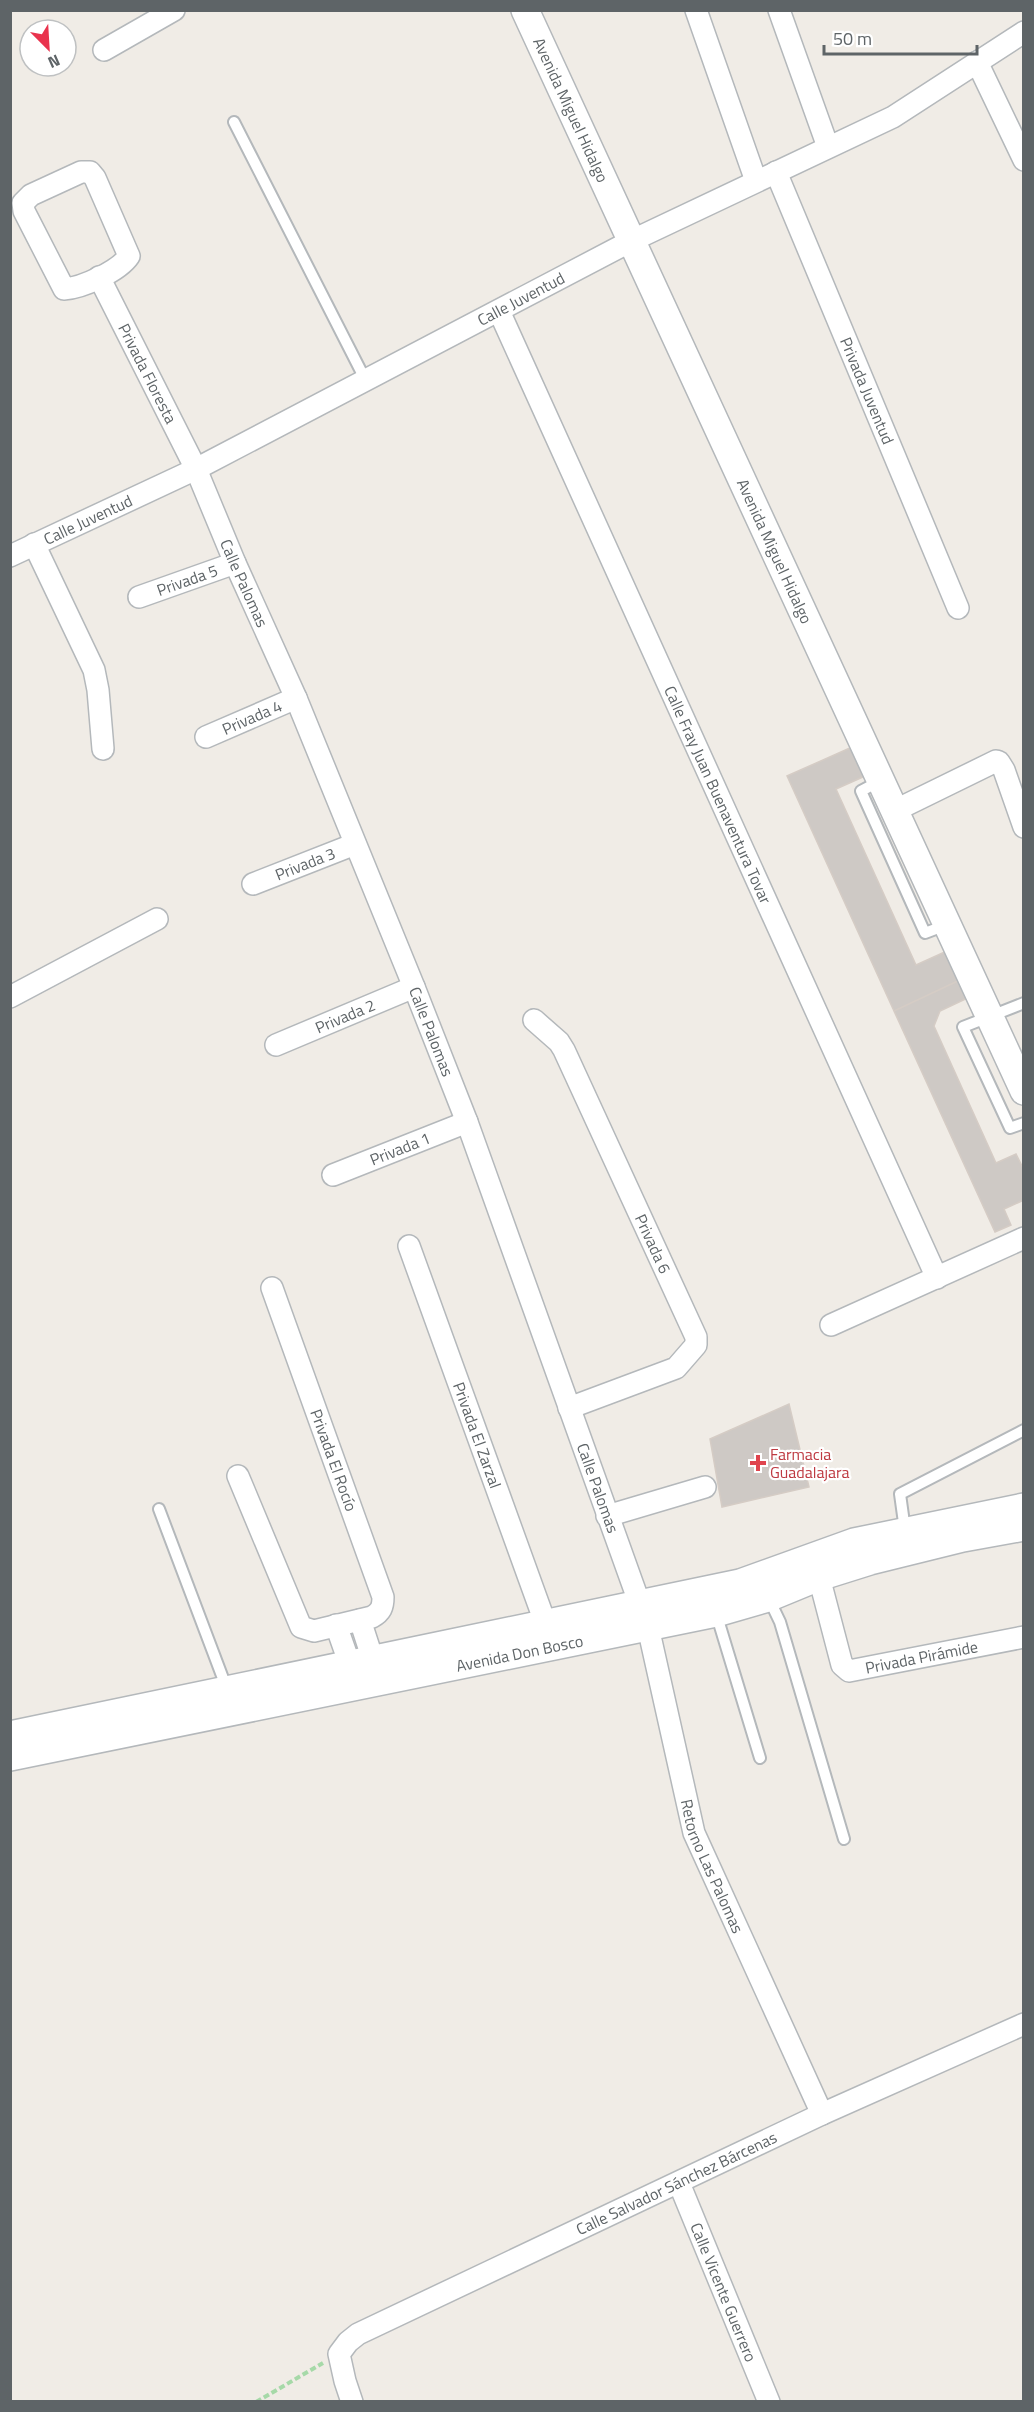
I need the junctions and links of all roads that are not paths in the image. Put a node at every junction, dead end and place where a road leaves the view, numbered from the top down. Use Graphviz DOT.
graph roads {
  1 [pos="174,10"];
  2 [pos="525,10"];
  3 [pos="696,10"];
  4 [pos="779,10"];
  5 [pos="1023,32"];
  6 [pos="104,50"];
  7 [pos="977,62"];
  8 [pos="234,122"];
  9 [pos="828,147"];
  10 [pos="1023,160"];
  11 [pos="776,172"];
  12 [pos="756,181"];
  13 [pos="631,241"];
  14 [pos="99,277"];
  15 [pos="499,311"];
  16 [pos="366,381"];
  17 [pos="196,469"];
  18 [pos="34,544"];
  19 [pos="10,556"];
  20 [pos="235,563"];
  21 [pos="139,597"];
  22 [pos="958,608"];
  23 [pos="296,698"];
  24 [pos="206,737"];
  25 [pos="103,749"];
  26 [pos="880,781"];
  27 [pos="894,811"];
  28 [pos="1023,827"];
  29 [pos="355,844"];
  30 [pos="253,884"];
  31 [pos="158,919"];
  32 [pos="947,925"];
  33 [pos="414,987"];
  34 [pos="10,997"];
  35 [pos="1023,1003"];
  36 [pos="989,1017"];
  37 [pos="534,1020"];
  38 [pos="276,1045"];
  39 [pos="1023,1091"];
  40 [pos="467,1122"];
  41 [pos="1023,1123"];
  42 [pos="333,1175"];
  43 [pos="1023,1238"];
  44 [pos="409,1246"];
  45 [pos="937,1278"];
  46 [pos="272,1288"];
  47 [pos="831,1325"];
  48 [pos="569,1408"];
  49 [pos="1023,1430"];
  50 [pos="238,1476"];
  51 [pos="705,1487"];
  52 [pos="1023,1507"];
  53 [pos="159,1509"];
  54 [pos="607,1516"];
  55 [pos="1023,1527"];
  56 [pos="905,1530"];
  57 [pos="819,1577"];
  58 [pos="768,1599"];
  59 [pos="716,1613"];
  60 [pos="644,1616"];
  61 [pos="360,1620"];
  62 [pos="336,1625"];
  63 [pos="546,1625"];
  64 [pos="1023,1637"];
  65 [pos="362,1662"];
  66 [pos="227,1690"];
  67 [pos="10,1734"];
  68 [pos="10,1757"];
  69 [pos="760,1758"];
  70 [pos="844,1839"];
  71 [pos="1023,2024"];
  72 [pos="822,2114"];
  73 [pos="679,2183"];
  74 [pos="352,2402"];
  75 [pos="769,2402"];
  1 -- 6 [label="street"];
  2 -- 13 [label="street, Avenida Miguel Hidalgo"];
  3 -- 12 [label="street"];
  4 -- 9 [label="street"];
  5 -- 7 [label="street, Calle Juventud"];
  7 -- 9 [label="street, Calle Juventud"];
  7 -- 10 [label="street"];
  8 -- 16 [label="lane"];
  9 -- 11 [label="street, Calle Juventud"];
  11 -- 12 [label="street, Calle Juventud"];
  11 -- 22 [label="street, Privada Juventud"];
  12 -- 13 [label="street, Calle Juventud"];
  13 -- 15 [label="street, Calle Juventud"];
  13 -- 26 [label="street, Avenida Miguel Hidalgo"];
  14 -- 14 [label="street"];
  14 -- 17 [label="street, Privada Floresta"];
  15 -- 16 [label="street, Calle Juventud"];
  15 -- 45 [label="street, Calle Fray Juan Buenaventura Tovar"];
  16 -- 17 [label="street, Calle Juventud"];
  17 -- 18 [label="street, Calle Juventud"];
  17 -- 20 [label="street, Calle Palomas"];
  18 -- 19 [label="street, Calle Juventud"];
  18 -- 25 [label="street"];
  20 -- 21 [label="street, Privada 5"];
  20 -- 23 [label="street, Calle Palomas"];
  23 -- 24 [label="street, Privada 4"];
  23 -- 29 [label="street, Calle Palomas"];
  26 -- 27 [label="street, Avenida Miguel Hidalgo"];
  26 -- 32 [label="lane"];
  27 -- 28 [label="street"];
  27 -- 32 [label="street, Avenida Miguel Hidalgo"];
  29 -- 30 [label="street, Privada 3"];
  29 -- 33 [label="street, Calle Palomas"];
  31 -- 34 [label="street"];
  32 -- 36 [label="street, Avenida Miguel Hidalgo"];
  33 -- 38 [label="street, Privada 2"];
  33 -- 40 [label="street, Calle Palomas"];
  35 -- 36 [label="lane"];
  36 -- 39 [label="street, Avenida Miguel Hidalgo"];
  36 -- 41 [label="lane"];
  37 -- 48 [label="street, Privada 6"];
  40 -- 42 [label="street, Privada 1"];
  40 -- 48 [label="street, Calle Palomas"];
  43 -- 45 [label="street"];
  44 -- 63 [label="street, Privada El Zarzal"];
  45 -- 47 [label="street"];
  46 -- 61 [label="street, Privada El Rocío"];
  48 -- 54 [label="street, Calle Palomas"];
  49 -- 56 [label="lane"];
  50 -- 62 [label="street, Privada El Rocío"];
  51 -- 54 [label="street"];
  52 -- 56 [label="street, Avenida Don Bosco"];
  53 -- 66 [label="lane"];
  54 -- 60 [label="street, Calle Palomas"];
  55 -- 57 [label="street, Avenida Don Bosco"];
  56 -- 60 [label="street, Avenida Don Bosco"];
  57 -- 58 [label="street, Avenida Don Bosco"];
  57 -- 64 [label="street, Privada Pirámide"];
  58 -- 59 [label="street, Avenida Don Bosco"];
  58 -- 70 [label="lane"];
  59 -- 60 [label="street, Avenida Don Bosco"];
  59 -- 69 [label="lane"];
  60 -- 63 [label="street, Avenida Don Bosco"];
  60 -- 68 [label="street, Avenida Don Bosco"];
  60 -- 72 [label="street, Retorno Las Palomas"];
  61 -- 62 [label="street, Privada El Rocío"];
  61 -- 65 [label="street"];
  62 -- 65 [label="street"];
  63 -- 65 [label="street, Avenida Don Bosco"];
  65 -- 66 [label="street, Avenida Don Bosco"];
  66 -- 67 [label="street, Avenida Don Bosco"];
  71 -- 72 [label="street, Calle Salvador Sánchez Bárcenas"];
  72 -- 73 [label="street, Calle Salvador Sánchez Bárcenas"];
  73 -- 74 [label="street, Calle Salvador Sánchez Bárcenas"];
  73 -- 75 [label="street, Calle Vicente Guerrero"];
}
